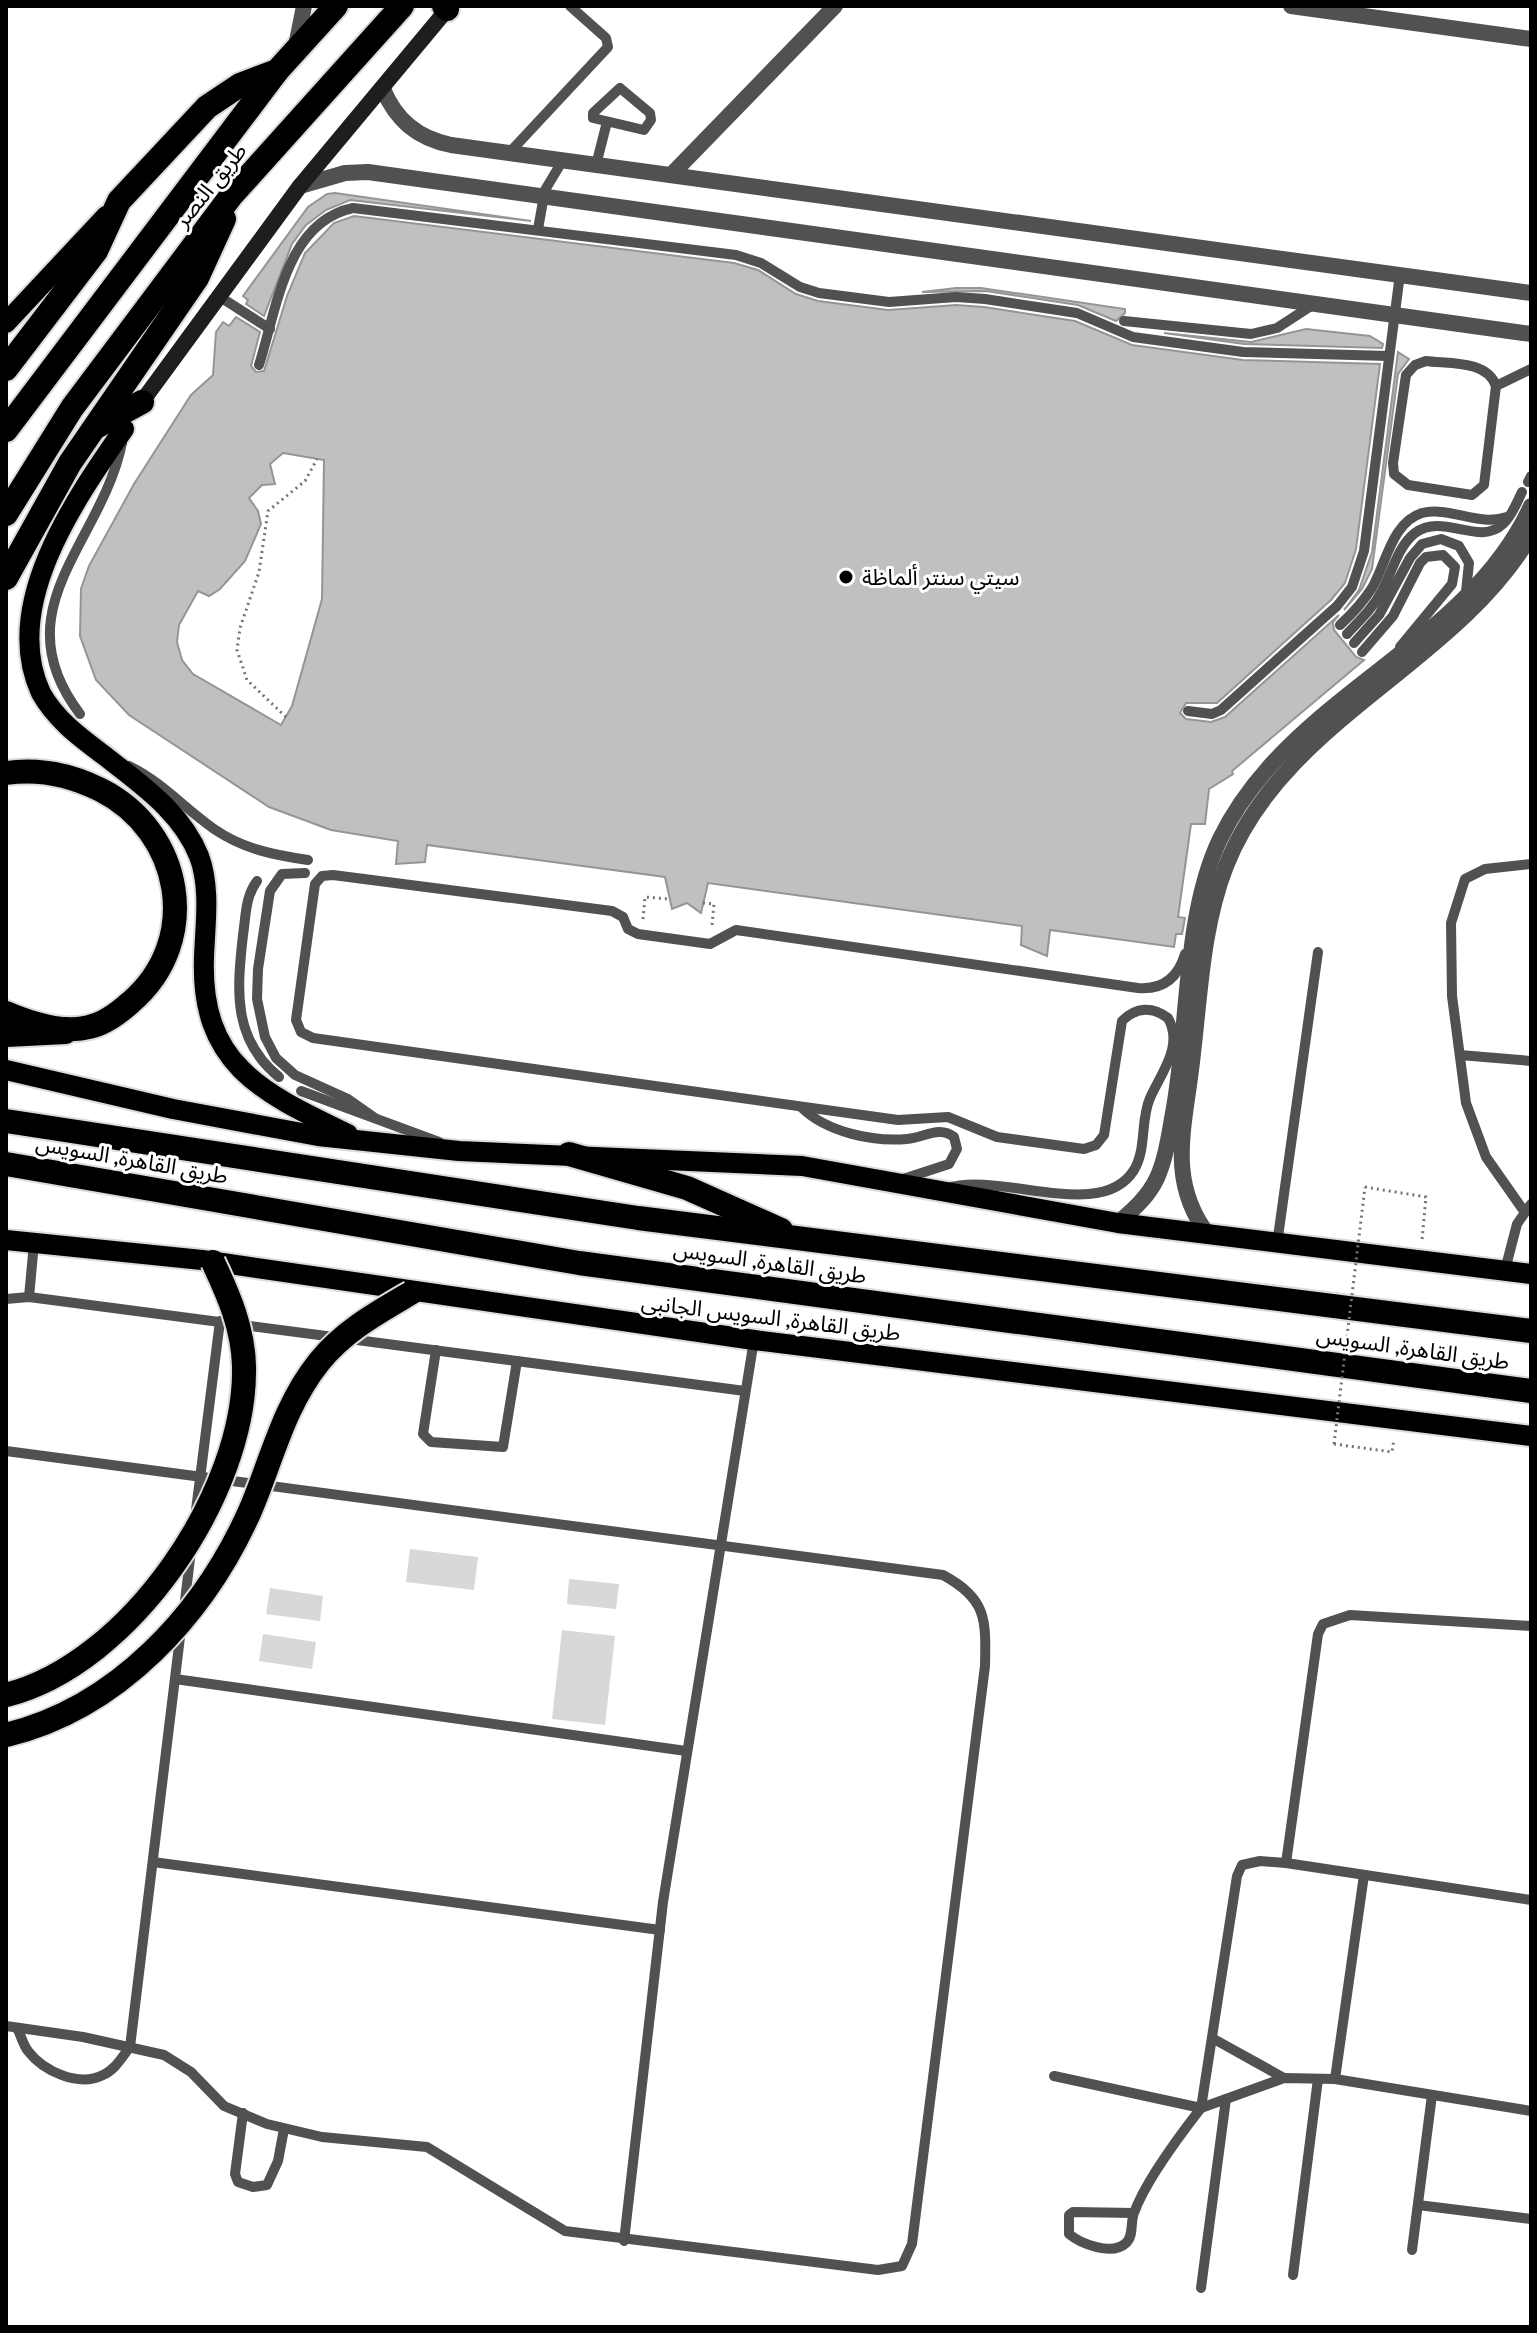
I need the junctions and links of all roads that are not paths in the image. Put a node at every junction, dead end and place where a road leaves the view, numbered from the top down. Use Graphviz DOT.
graph roads {
  1 [pos="304,6"];
  2 [pos="336,6"];
  3 [pos="402,6"];
  4 [pos="570,6"];
  5 [pos="835,6"];
  6 [pos="1293,6"];
  7 [pos="447,7"];
  8 [pos="1531,39"];
  9 [pos="295,51"];
  10 [pos="277,71"];
  11 [pos="383,89"];
  12 [pos="607,122"];
  13 [pos="509,153"];
  14 [pos="563,160"];
  15 [pos="596,165"];
  16 [pos="671,175"];
  17 [pos="300,186"];
  18 [pos="231,196"];
  19 [pos="543,197"];
  20 [pos="119,201"];
  21 [pos="538,229"];
  22 [pos="1400,274"];
  23 [pos="1531,293"];
  24 [pos="217,295"];
  25 [pos="1317,302"];
  26 [pos="1395,313"];
  27 [pos="1124,321"];
  28 [pos="6,323"];
  29 [pos="270,329"];
  30 [pos="1531,334"];
  31 [pos="1389,356"];
  32 [pos="259,365"];
  33 [pos="6,369"];
  34 [pos="1531,369"];
  35 [pos="1496,386"];
  36 [pos="142,402"];
  37 [pos="124,429"];
  38 [pos="6,430"];
  39 [pos="91,431"];
  40 [pos="1527,499"];
  41 [pos="6,514"];
  42 [pos="1531,535"];
  43 [pos="11,569"];
  44 [pos="6,595"];
  45 [pos="1465,596"];
  46 [pos="1362,652"];
  47 [pos="1393,657"];
  48 [pos="1188,711"];
  49 [pos="80,714"];
  50 [pos="103,755"];
  51 [pos="6,773"];
  52 [pos="308,860"];
  53 [pos="1209,864"];
  54 [pos="1531,864"];
  55 [pos="305,873"];
  56 [pos="257,881"];
  57 [pos="1190,918"];
  58 [pos="1188,935"];
  59 [pos="1318,952"];
  60 [pos="6,1013"];
  61 [pos="89,1028"];
  62 [pos="6,1037"];
  63 [pos="1460,1055"];
  64 [pos="1531,1061"];
  65 [pos="6,1070"];
  66 [pos="279,1077"];
  67 [pos="301,1091"];
  68 [pos="800,1107"];
  69 [pos="375,1118"];
  70 [pos="6,1121"];
  71 [pos="366,1143"];
  72 [pos="459,1151"];
  73 [pos="569,1154"];
  74 [pos="6,1164"];
  75 [pos="892,1182"];
  76 [pos="938,1192"];
  77 [pos="1528,1208"];
  78 [pos="1118,1223"];
  79 [pos="1209,1236"];
  80 [pos="798,1239"];
  81 [pos="6,1240"];
  82 [pos="34,1243"];
  83 [pos="1277,1244"];
  84 [pos="213,1262"];
  85 [pos="1505,1270"];
  86 [pos="1531,1274"];
  87 [pos="411,1293"];
  88 [pos="29,1297"];
  89 [pos="6,1299"];
  90 [pos="220,1321"];
  91 [pos="1531,1331"];
  92 [pos="754,1340"];
  93 [pos="436,1350"];
  94 [pos="517,1361"];
  95 [pos="745,1391"];
  96 [pos="1531,1391"];
  97 [pos="1531,1436"];
  98 [pos="6,1451"];
  99 [pos="200,1475"];
  100 [pos="719,1543"];
  101 [pos="1531,1626"];
  102 [pos="175,1679"];
  103 [pos="6,1695"];
  104 [pos="6,1735"];
  105 [pos="686,1751"];
  106 [pos="153,1862"];
  107 [pos="1286,1863"];
  108 [pos="1364,1875"];
  109 [pos="1531,1900"];
  110 [pos="660,1930"];
  111 [pos="12,2027"];
  112 [pos="1212,2038"];
  113 [pos="130,2047"];
  114 [pos="1054,2076"];
  115 [pos="1284,2078"];
  116 [pos="1318,2079"];
  117 [pos="1335,2079"];
  118 [pos="1432,2095"];
  119 [pos="1226,2099"];
  120 [pos="1201,2108"];
  121 [pos="1531,2111"];
  122 [pos="243,2113"];
  123 [pos="284,2129"];
  124 [pos="1418,2205"];
  125 [pos="1134,2213"];
  126 [pos="1531,2219"];
  127 [pos="624,2241"];
  128 [pos="1412,2250"];
  129 [pos="1293,2275"];
  130 [pos="1201,2288"];
  1 -- 9 [label="street"];
  2 -- 9 [label="highway, طريق النصر"];
  3 -- 18 [label="highway, طريق النصر"];
  4 -- 13 [label="lane"];
  5 -- 16 [label="street"];
  6 -- 8 [label="street"];
  7 -- 11 [label="street"];
  9 -- 10 [label="highway, طريق النصر"];
  10 -- 20 [label="highway"];
  10 -- 38 [label="highway, طريق النصر"];
  11 -- 13 [label="street"];
  11 -- 17 [label="street"];
  12 -- 12 [label="lane"];
  12 -- 15 [label="lane"];
  13 -- 14 [label="street"];
  14 -- 15 [label="street"];
  14 -- 19 [label="lane"];
  15 -- 16 [label="street"];
  16 -- 22 [label="street"];
  17 -- 19 [label="street"];
  17 -- 24 [label="street"];
  18 -- 39 [label="highway"];
  18 -- 41 [label="highway, طريق النصر"];
  19 -- 21 [label="lane"];
  19 -- 25 [label="street"];
  20 -- 28 [label="main road"];
  20 -- 33 [label="highway"];
  21 -- 29 [label="lane"];
  21 -- 31 [label="lane"];
  22 -- 23 [label="street"];
  22 -- 26 [label="lane"];
  24 -- 29 [label="lane"];
  24 -- 36 [label="street"];
  25 -- 26 [label="street"];
  25 -- 27 [label="lane"];
  26 -- 30 [label="street"];
  26 -- 31 [label="lane"];
  29 -- 32 [label="lane"];
  31 -- 48 [label="lane"];
  34 -- 35 [label="lane"];
  35 -- 35 [label="lane"];
  36 -- 37 [label="street"];
  36 -- 39 [label="highway"];
  37 -- 49 [label="lane"];
  37 -- 50 [label="main road"];
  39 -- 43 [label="highway"];
  40 -- 45 [label="street"];
  40 -- 45 [label="lane"];
  42 -- 79 [label="street"];
  43 -- 44 [label="highway"];
  45 -- 47 [label="street"];
  46 -- 47 [label="lane"];
  47 -- 53 [label="street"];
  50 -- 52 [label="lane"];
  50 -- 71 [label="main road"];
  51 -- 61 [label="highway"];
  53 -- 57 [label="lane"];
  53 -- 78 [label="street"];
  54 -- 63 [label="lane"];
  55 -- 69 [label="lane"];
  56 -- 66 [label="lane"];
  58 -- 68 [label="lane"];
  59 -- 83 [label="lane"];
  60 -- 61 [label="highway"];
  61 -- 62 [label="main road"];
  63 -- 64 [label="lane"];
  63 -- 77 [label="lane"];
  65 -- 71 [label="main road"];
  67 -- 69 [label="lane"];
  68 -- 75 [label="lane"];
  68 -- 76 [label="lane"];
  69 -- 72 [label="lane"];
  70 -- 80 [label="highway, طريق القاهرة, السويس"];
  71 -- 72 [label="main road"];
  72 -- 73 [label="main road"];
  73 -- 75 [label="main road"];
  73 -- 80 [label="highway"];
  74 -- 96 [label="highway, طريق القاهرة, السويس"];
  75 -- 76 [label="main road"];
  76 -- 78 [label="main road"];
  77 -- 85 [label="lane"];
  78 -- 79 [label="main road"];
  79 -- 83 [label="main road"];
  80 -- 91 [label="highway, طريق القاهرة, السويس"];
  81 -- 82 [label="main road, طريق القاهرة, السويس الجانبى"];
  82 -- 84 [label="main road, طريق القاهرة, السويس الجانبى"];
  82 -- 88 [label="lane"];
  83 -- 85 [label="main road"];
  84 -- 87 [label="main road, طريق القاهرة, السويس الجانبى"];
  84 -- 103 [label="highway, bridge"];
  85 -- 86 [label="main road"];
  87 -- 92 [label="main road, طريق القاهرة, السويس الجانبى"];
  87 -- 104 [label="highway, bridge"];
  88 -- 89 [label="lane"];
  88 -- 90 [label="lane"];
  90 -- 93 [label="lane"];
  90 -- 99 [label="lane"];
  92 -- 95 [label="lane"];
  92 -- 97 [label="main road, طريق القاهرة, السويس الجانبى"];
  93 -- 94 [label="lane"];
  93 -- 94 [label="lane"];
  94 -- 95 [label="lane"];
  95 -- 100 [label="lane"];
  98 -- 99 [label="lane"];
  99 -- 100 [label="lane"];
  99 -- 102 [label="lane"];
  100 -- 105 [label="lane"];
  100 -- 127 [label="lane"];
  101 -- 107 [label="lane"];
  102 -- 105 [label="lane"];
  102 -- 106 [label="lane"];
  105 -- 110 [label="lane"];
  106 -- 110 [label="lane"];
  106 -- 113 [label="lane"];
  107 -- 108 [label="lane"];
  107 -- 112 [label="lane"];
  108 -- 109 [label="lane"];
  108 -- 117 [label="lane"];
  110 -- 127 [label="lane"];
  111 -- 113 [label="lane"];
  111 -- 113 [label="lane"];
  112 -- 115 [label="lane"];
  112 -- 120 [label="lane"];
  113 -- 122 [label="lane"];
  114 -- 120 [label="lane"];
  115 -- 116 [label="lane"];
  115 -- 119 [label="lane"];
  116 -- 117 [label="lane"];
  116 -- 129 [label="lane"];
  117 -- 118 [label="lane"];
  118 -- 121 [label="lane"];
  118 -- 124 [label="lane"];
  119 -- 120 [label="lane"];
  119 -- 130 [label="lane"];
  120 -- 125 [label="lane"];
  122 -- 123 [label="lane"];
  122 -- 123 [label="lane"];
  123 -- 127 [label="lane"];
  124 -- 126 [label="lane"];
  124 -- 128 [label="lane"];
  125 -- 125 [label="lane"];
}
